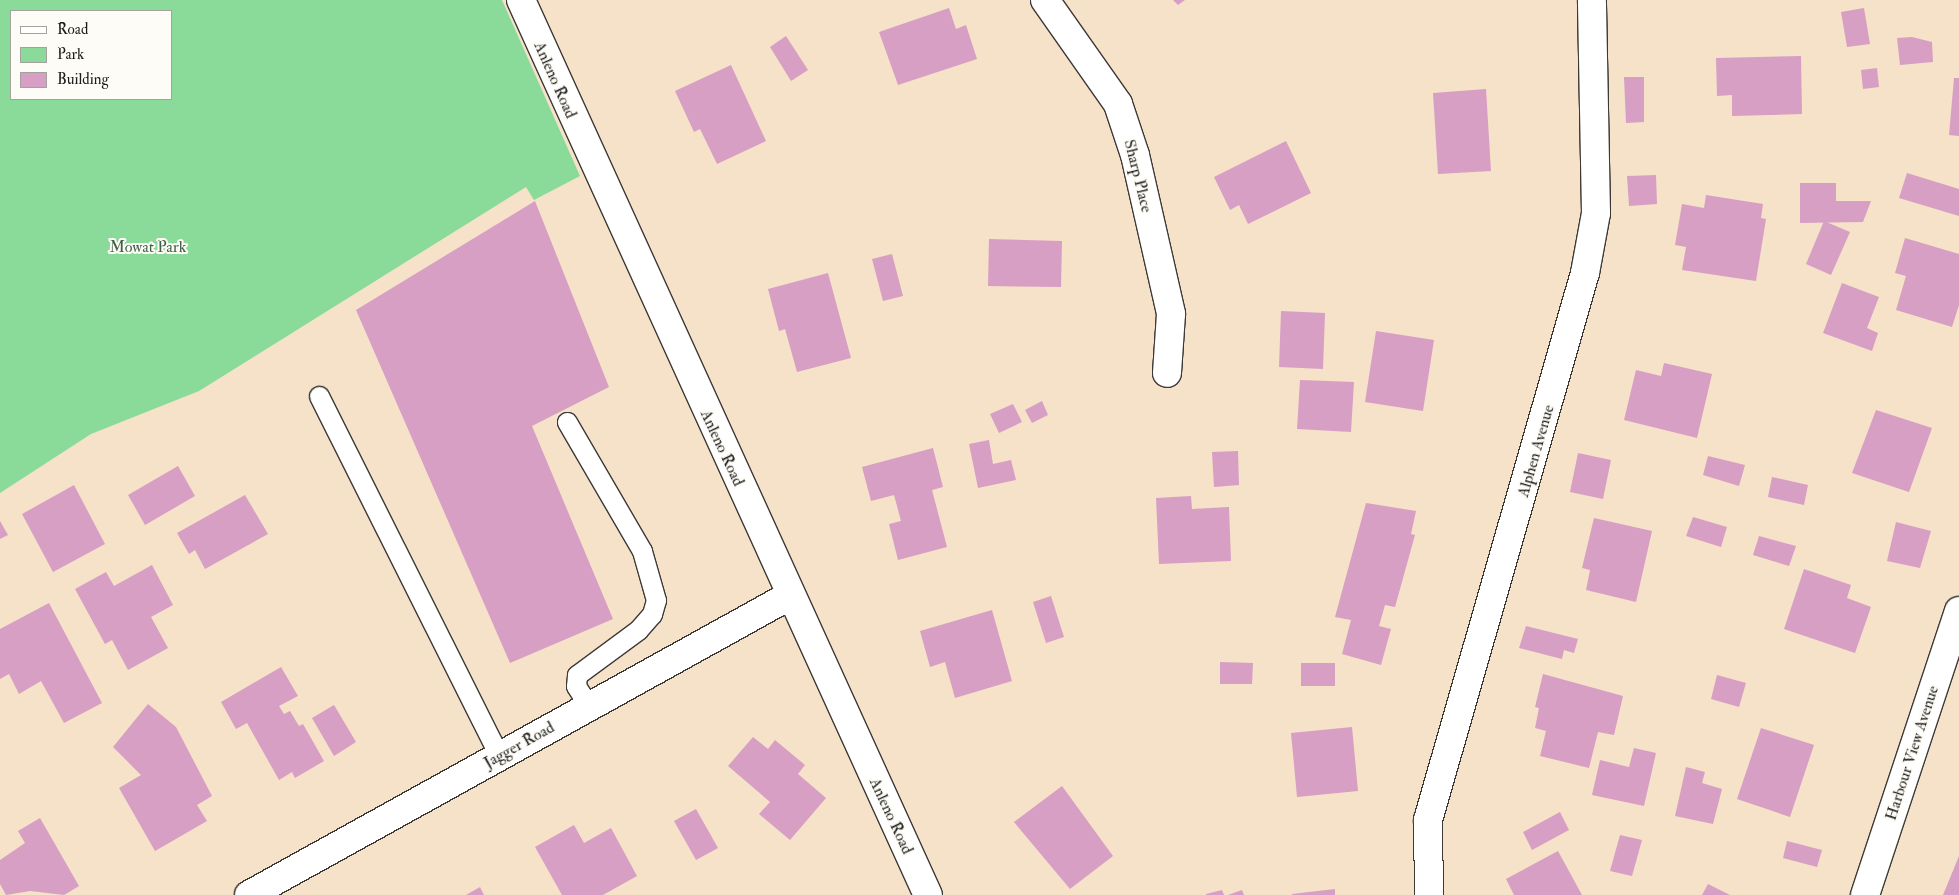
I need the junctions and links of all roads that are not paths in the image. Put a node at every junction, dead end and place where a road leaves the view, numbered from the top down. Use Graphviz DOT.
graph roads {
  1 [pos="521,0"];
  2 [pos="1045,0"];
  3 [pos="1592,0"];
  4 [pos="1167,373"];
  5 [pos="319,396"];
  6 [pos="567,422"];
  7 [pos="789,596"];
  8 [pos="1959,611"];
  9 [pos="589,706"];
  10 [pos="499,756"];
  11 [pos="249,895"];
  12 [pos="928,895"];
  13 [pos="1430,895"];
  14 [pos="1864,895"];
  1 -- 7 [label="street, Anleno Road"];
  2 -- 4 [label="street, Sharp Place"];
  3 -- 13 [label="street, Alphen Avenue"];
  5 -- 10 [label="lane"];
  6 -- 9 [label="lane"];
  7 -- 9 [label="street, Jagger Road"];
  7 -- 12 [label="street, Anleno Road"];
  8 -- 14 [label="street, Harbour View Avenue"];
  9 -- 10 [label="street, Jagger Road"];
  10 -- 11 [label="street, Jagger Road"];
}
